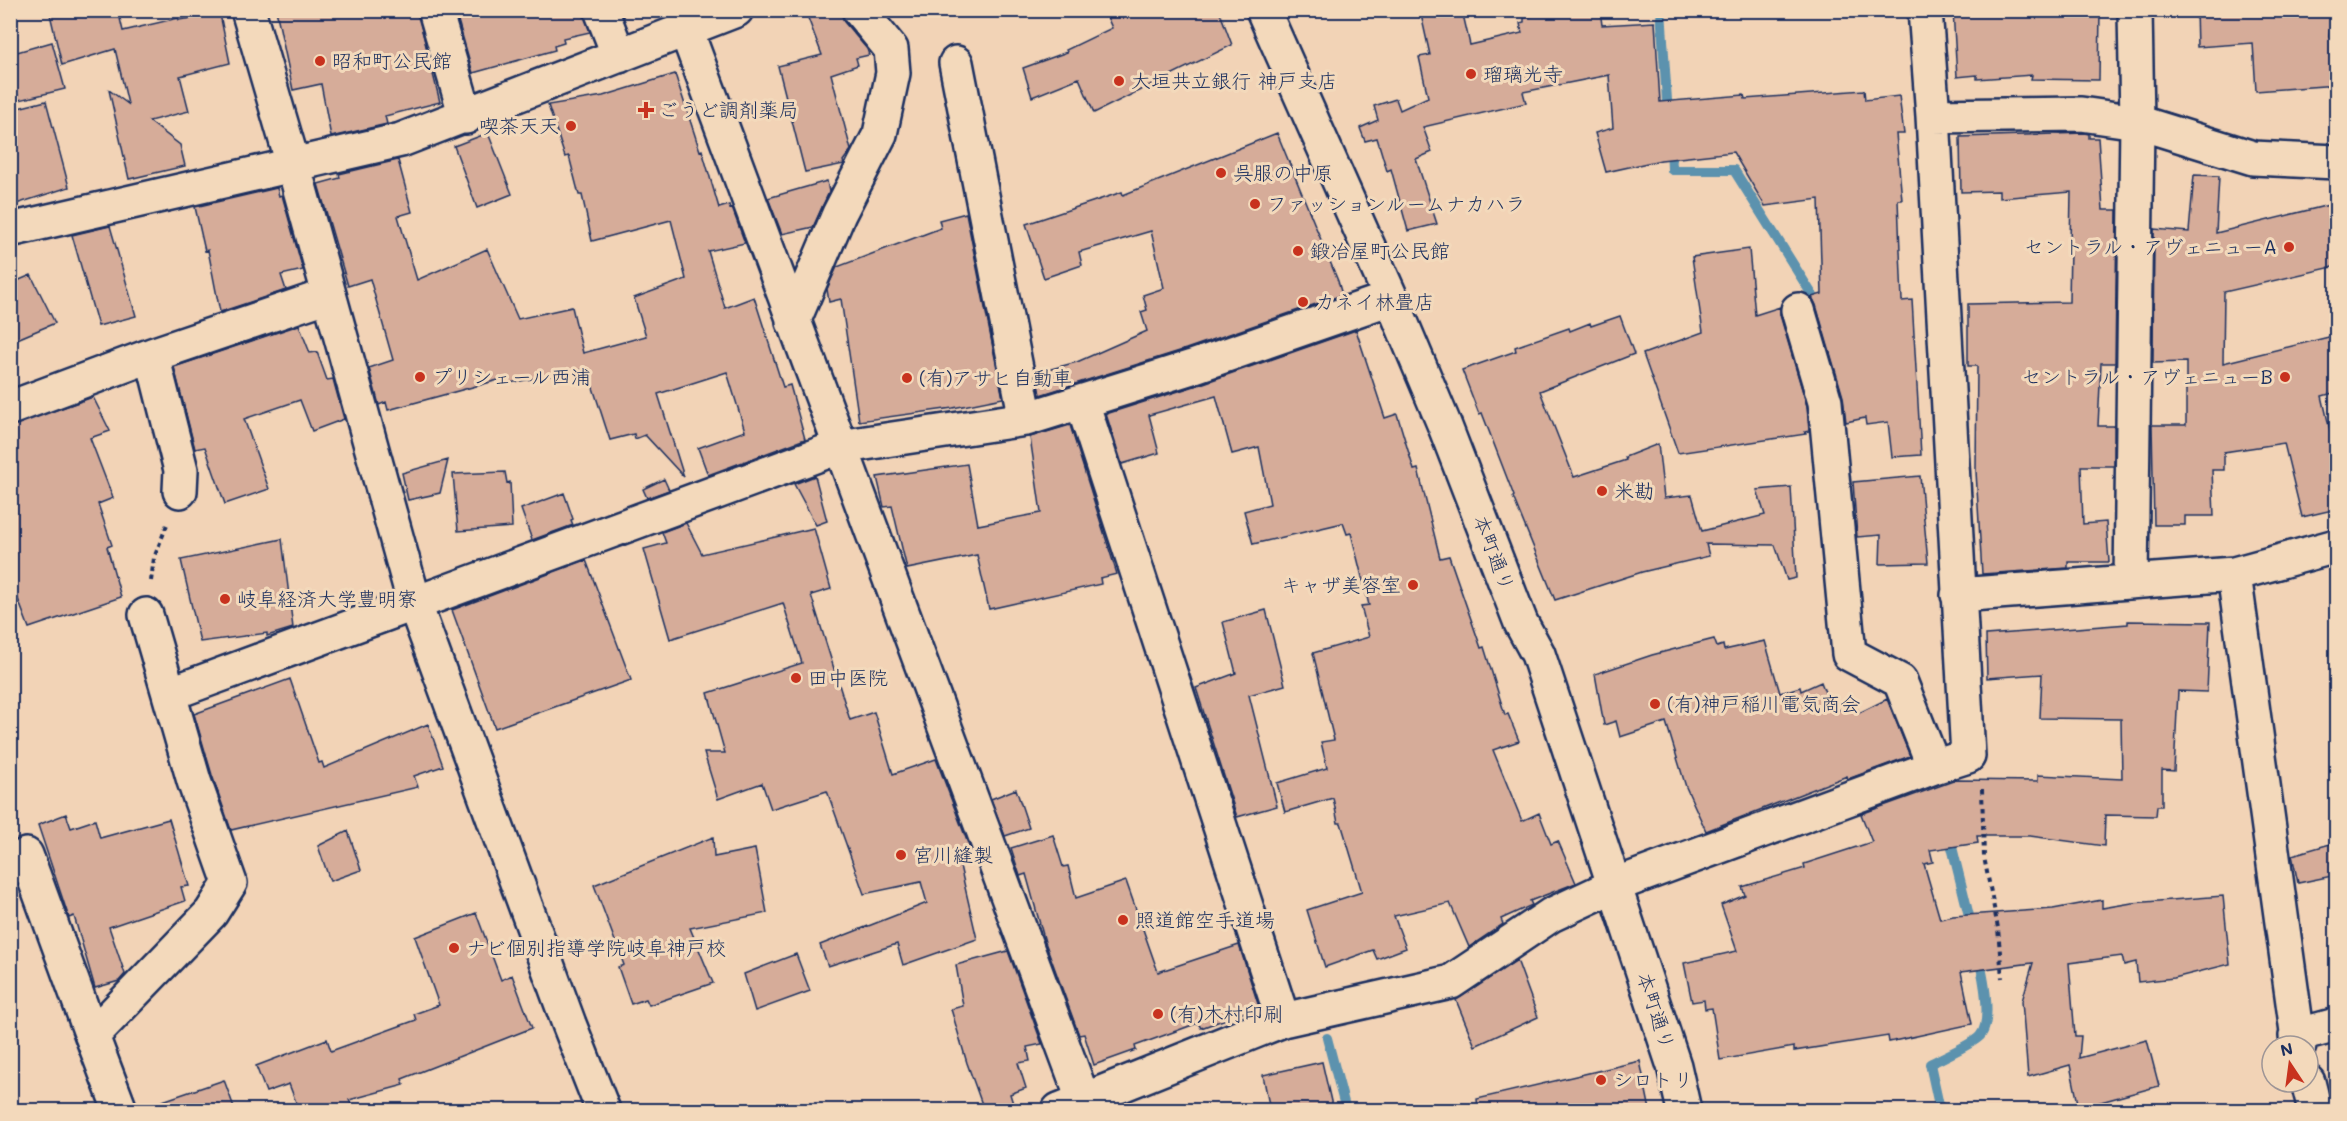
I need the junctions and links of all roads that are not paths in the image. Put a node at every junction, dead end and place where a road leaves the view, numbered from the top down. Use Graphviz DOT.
graph roads {
  1 [pos="248,10"];
  2 [pos="435,10"];
  3 [pos="602,10"];
  4 [pos="736,10"];
  5 [pos="859,10"];
  6 [pos="1263,10"];
  7 [pos="1925,10"];
  8 [pos="2135,10"];
  9 [pos="686,30"];
  10 [pos="619,56"];
  11 [pos="956,63"];
  12 [pos="1933,116"];
  13 [pos="466,117"];
  14 [pos="2137,122"];
  15 [pos="2337,162"];
  16 [pos="293,164"];
  17 [pos="10,230"];
  18 [pos="329,295"];
  19 [pos="1391,298"];
  20 [pos="1798,310"];
  21 [pos="793,322"];
  22 [pos="152,355"];
  23 [pos="1082,402"];
  24 [pos="10,408"];
  25 [pos="1026,419"];
  26 [pos="839,447"];
  27 [pos="180,491"];
  28 [pos="2337,546"];
  29 [pos="2234,574"];
  30 [pos="2131,581"];
  31 [pos="1958,595"];
  32 [pos="415,605"];
  33 [pos="146,615"];
  34 [pos="169,694"];
  35 [pos="1934,767"];
  36 [pos="26,855"];
  37 [pos="1615,885"];
  38 [pos="1283,1020"];
  39 [pos="2337,1025"];
  40 [pos="2296,1034"];
  41 [pos="2314,1034"];
  42 [pos="92,1036"];
  43 [pos="2311,1094"];
  44 [pos="1077,1107"];
  45 [pos="120,1110"];
  46 [pos="603,1110"];
  47 [pos="1684,1110"];
  48 [pos="2315,1110"];
  1 -- 16 [label="street"];
  2 -- 13 [label="street"];
  3 -- 10 [label="street"];
  4 -- 9 [label="street"];
  5 -- 21 [label="street"];
  6 -- 19 [label="street, 本町通り"];
  7 -- 12 [label="street"];
  8 -- 14 [label="street"];
  9 -- 10 [label="street"];
  9 -- 21 [label="street"];
  10 -- 13 [label="street"];
  11 -- 25 [label="street"];
  12 -- 14 [label="street"];
  12 -- 31 [label="street"];
  13 -- 16 [label="street"];
  14 -- 15 [label="street"];
  14 -- 30 [label="street"];
  16 -- 17 [label="street"];
  16 -- 18 [label="street"];
  18 -- 22 [label="street"];
  18 -- 32 [label="street"];
  19 -- 23 [label="street"];
  19 -- 37 [label="street, 本町通り"];
  20 -- 35 [label="street"];
  21 -- 26 [label="street"];
  22 -- 24 [label="street"];
  22 -- 27 [label="street"];
  23 -- 25 [label="street"];
  23 -- 38 [label="street"];
  25 -- 26 [label="street"];
  26 -- 32 [label="street"];
  26 -- 44 [label="street"];
  28 -- 29 [label="street"];
  29 -- 30 [label="street"];
  29 -- 40 [label="street"];
  30 -- 31 [label="street"];
  31 -- 35 [label="street"];
  32 -- 34 [label="street"];
  32 -- 46 [label="street"];
  33 -- 34 [label="street"];
  34 -- 42 [label="street"];
  35 -- 37 [label="street"];
  36 -- 42 [label="street"];
  37 -- 38 [label="street"];
  37 -- 47 [label="street, 本町通り"];
  38 -- 44 [label="street"];
  39 -- 41 [label="street"];
  42 -- 45 [label="street"];
  43 -- 48 [label="street"];
}
